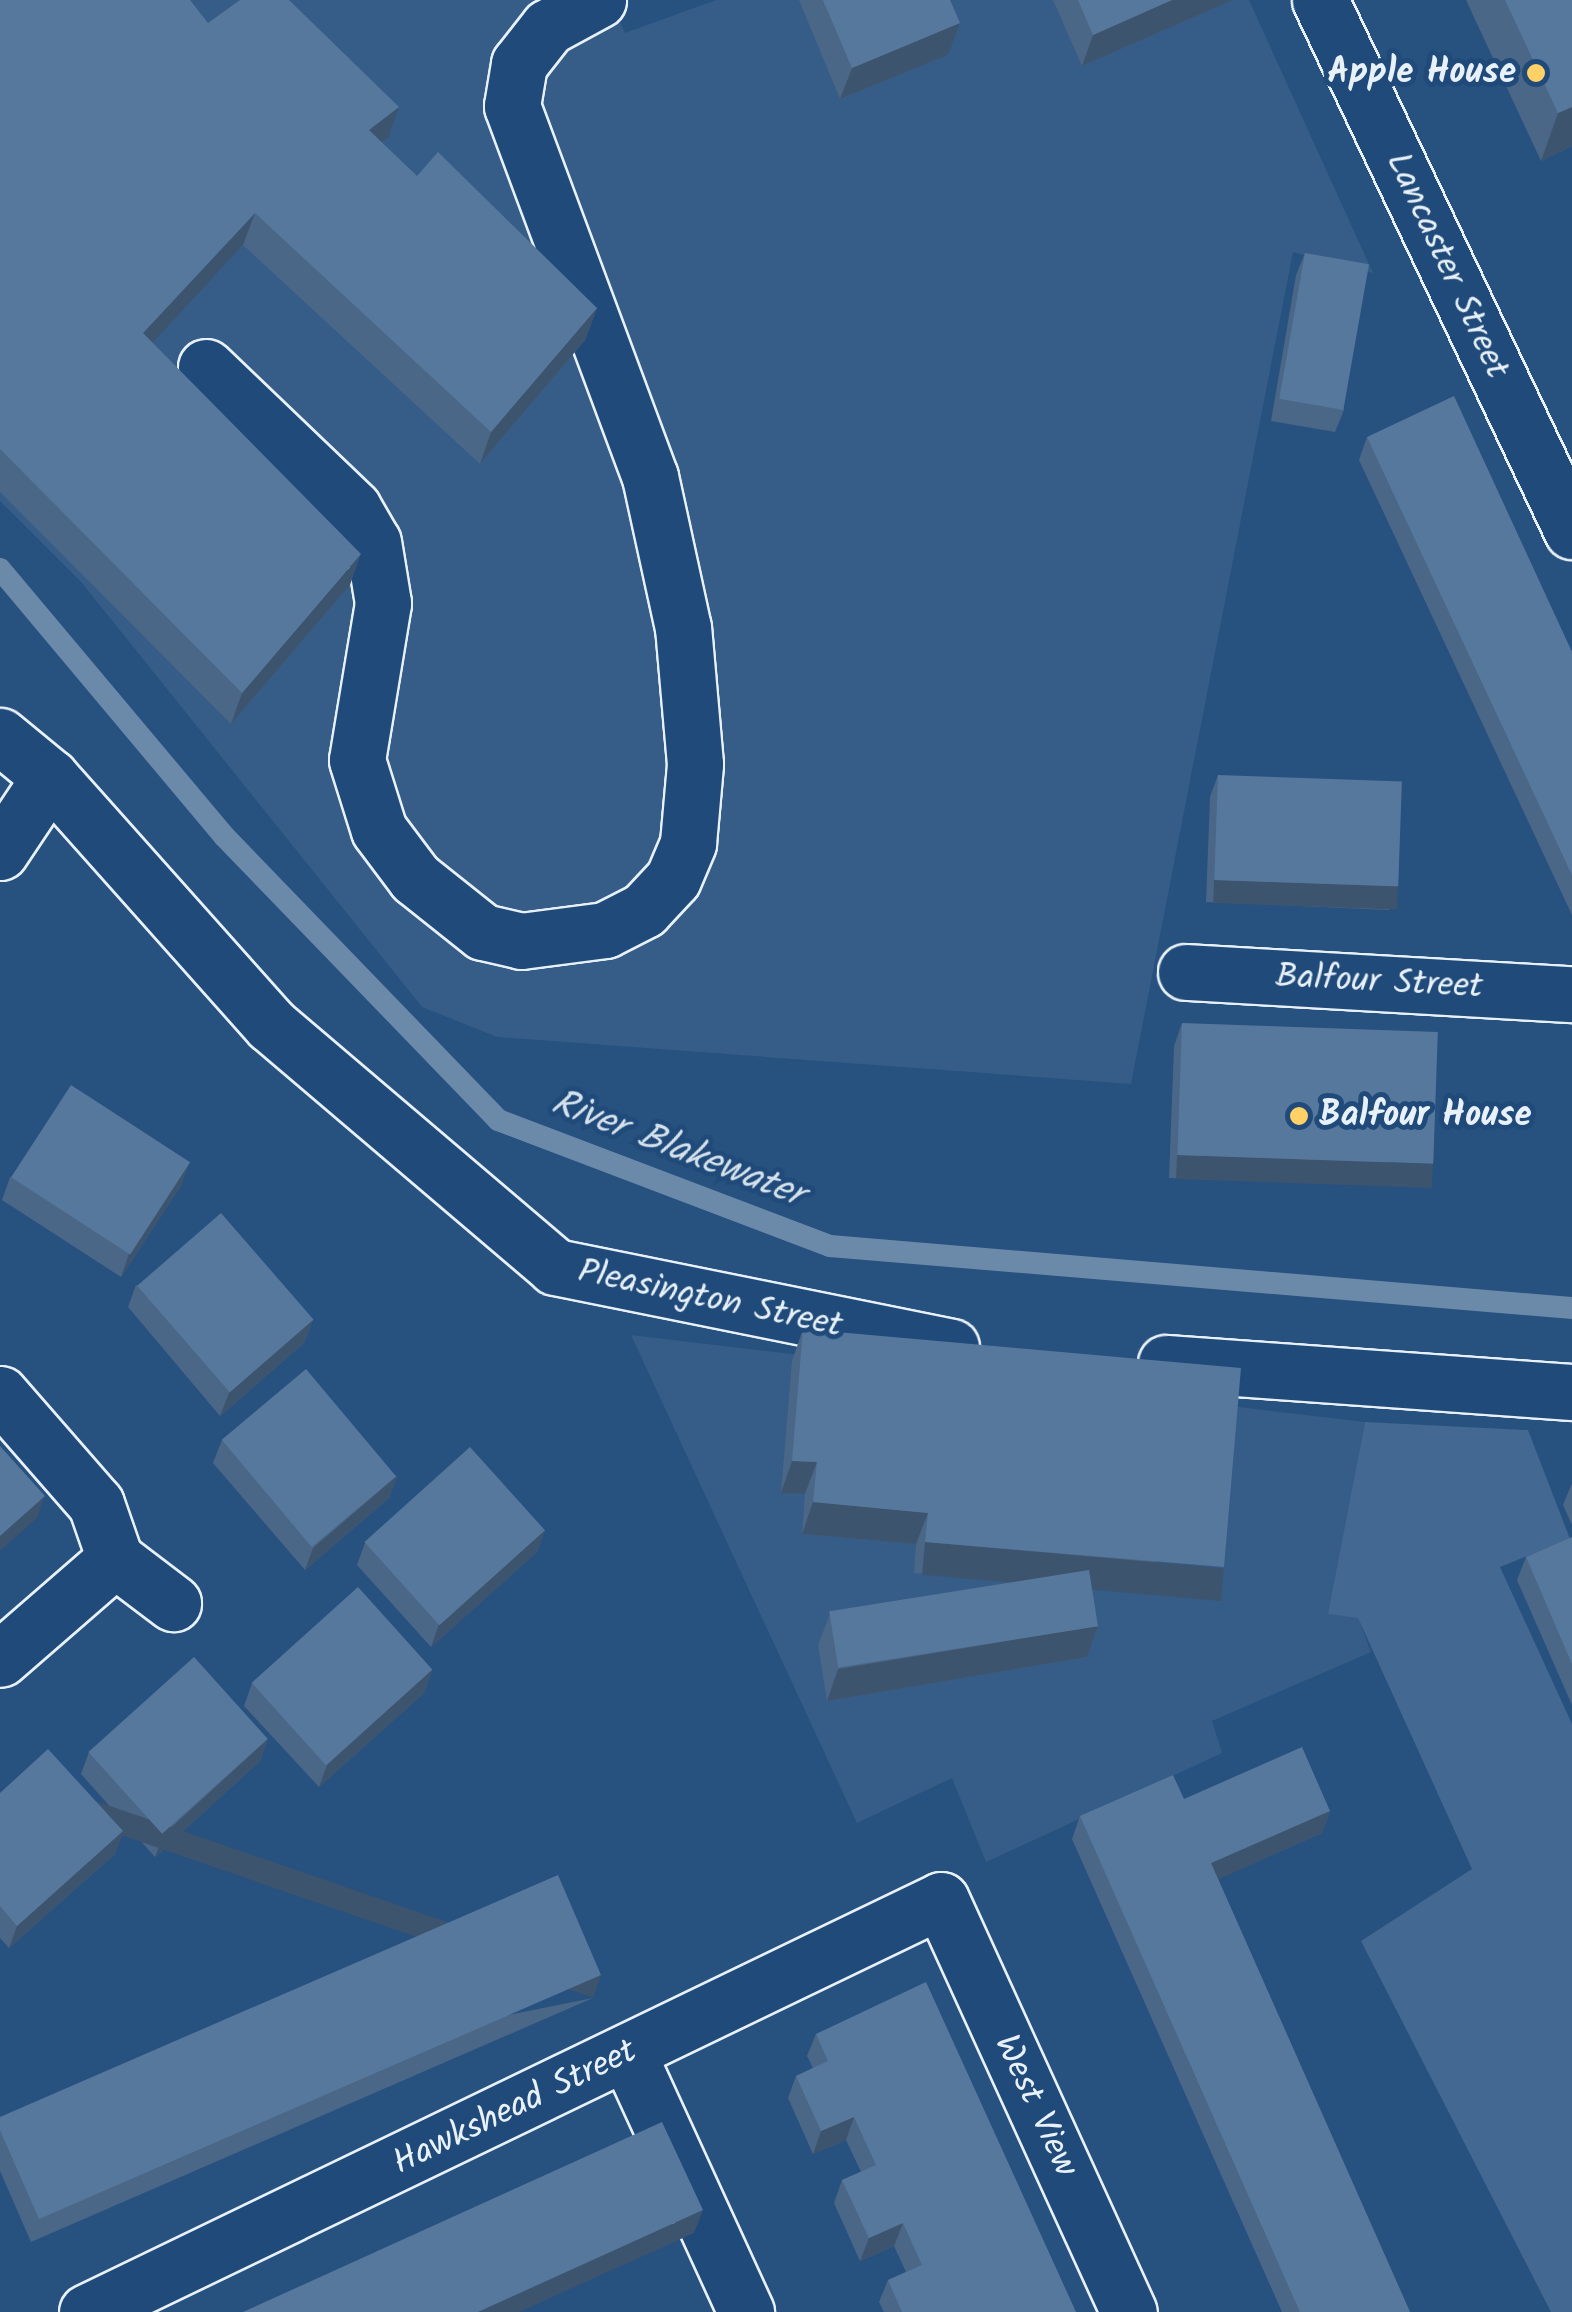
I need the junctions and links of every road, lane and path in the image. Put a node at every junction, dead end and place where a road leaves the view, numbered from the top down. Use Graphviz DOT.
graph roads {
  1 [pos="598,0"];
  2 [pos="1320,0"];
  3 [pos="206,367"];
  4 [pos="1572,532"];
  5 [pos="0,736"];
  6 [pos="50,778"];
  7 [pos="0,852"];
  8 [pos="1186,972"];
  9 [pos="1572,994"];
  10 [pos="998,1351"];
  11 [pos="1117,1359"];
  12 [pos="1572,1392"];
  13 [pos="0,1394"];
  14 [pos="115,1559"];
  15 [pos="173,1602"];
  16 [pos="0,1659"];
  17 [pos="941,1900"];
  18 [pos="628,2054"];
  19 [pos="87,2312"];
  20 [pos="746,2312"];
  21 [pos="1129,2312"];
  1 -- 3 [label="street"];
  2 -- 4 [label="street, Lancaster Street"];
  5 -- 6 [label="street, Pleasington Street"];
  6 -- 7 [label="street"];
  6 -- 10 [label="street, Pleasington Street"];
  8 -- 9 [label="street, Balfour Street"];
  11 -- 12 [label="street"];
  13 -- 14 [label="street"];
  14 -- 15 [label="street"];
  14 -- 16 [label="street"];
  17 -- 18 [label="street, Hawkshead Street"];
  17 -- 21 [label="street, West View"];
  18 -- 19 [label="street, Hawkshead Street"];
  18 -- 20 [label="street"];
}
